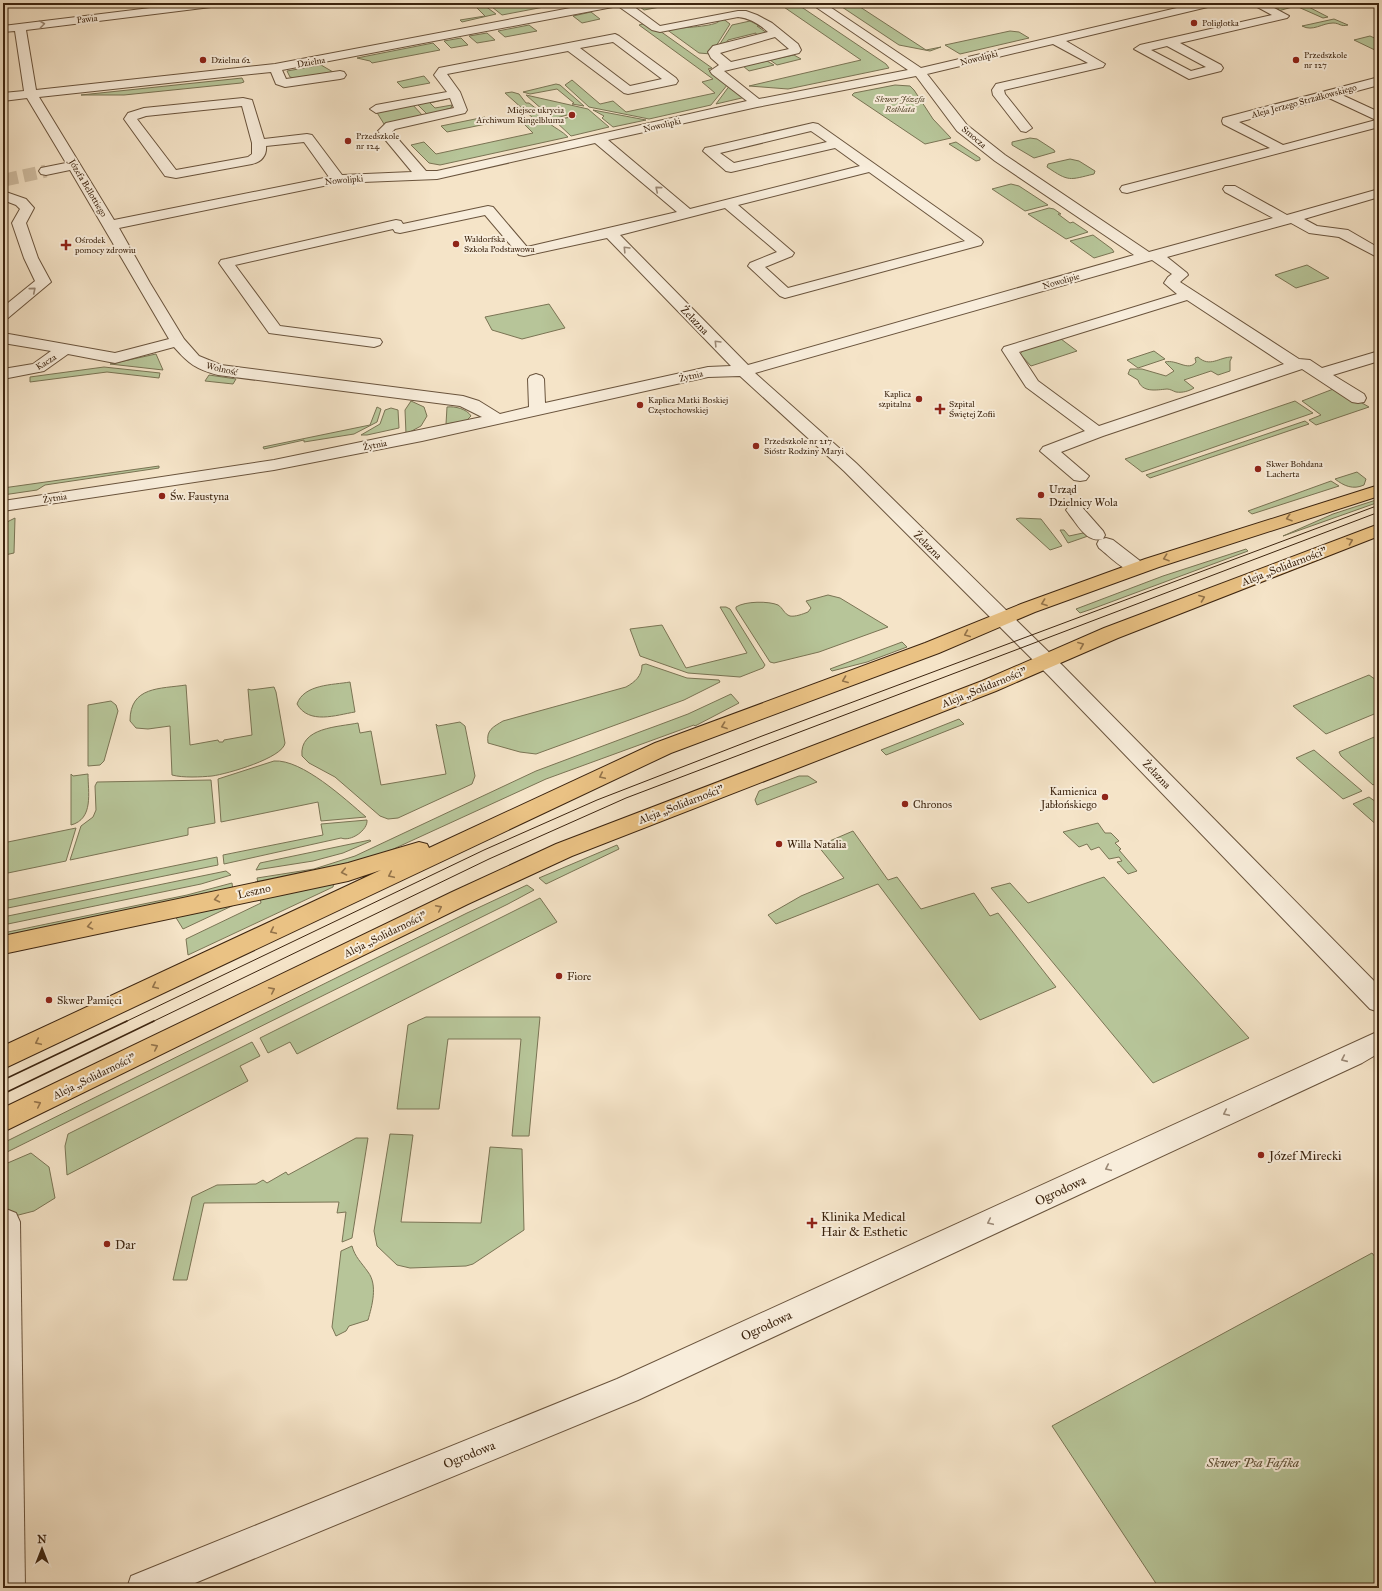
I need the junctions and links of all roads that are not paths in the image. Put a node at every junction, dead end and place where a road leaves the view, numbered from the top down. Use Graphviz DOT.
graph roads {
  1 [pos="219,3"];
  2 [pos="615,3"];
  3 [pos="622,3"];
  4 [pos="816,3"];
  5 [pos="1212,3"];
  6 [pos="1256,3"];
  7 [pos="20,27"];
  8 [pos="3,29"];
  9 [pos="776,33"];
  10 [pos="1054,40"];
  11 [pos="1170,43"];
  12 [pos="571,47"];
  13 [pos="728,66"];
  14 [pos="275,68"];
  15 [pos="919,72"];
  16 [pos="340,74"];
  17 [pos="1379,81"];
  18 [pos="31,94"];
  19 [pos="454,94"];
  20 [pos="1331,94"];
  21 [pos="3,97"];
  22 [pos="757,103"];
  23 [pos="376,109"];
  24 [pos="1379,117"];
  25 [pos="1379,123"];
  26 [pos="1026,128"];
  27 [pos="598,140"];
  28 [pos="259,143"];
  29 [pos="838,144"];
  30 [pos="1282,149"];
  31 [pos="74,166"];
  32 [pos="871,167"];
  33 [pos="46,171"];
  34 [pos="422,175"];
  35 [pos="338,179"];
  36 [pos="1127,189"];
  37 [pos="1230,189"];
  38 [pos="1379,193"];
  39 [pos="3,195"];
  40 [pos="728,203"];
  41 [pos="688,214"];
  42 [pos="1289,219"];
  43 [pos="110,225"];
  44 [pos="610,233"];
  45 [pos="1379,254"];
  46 [pos="1151,256"];
  47 [pos="1189,295"];
  48 [pos="3,315"];
  49 [pos="3,338"];
  50 [pos="178,341"];
  51 [pos="374,342"];
  52 [pos="64,350"];
  53 [pos="1379,356"];
  54 [pos="1297,365"];
  55 [pos="744,371"];
  56 [pos="3,374"];
  57 [pos="1320,374"];
  58 [pos="536,379"];
  59 [pos="428,396"];
  60 [pos="1358,398"];
  61 [pos="537,411"];
  62 [pos="497,419"];
  63 [pos="1097,432"];
  64 [pos="422,436"];
  65 [pos="1080,476"];
  66 [pos="1379,490"];
  67 [pos="3,506"];
  68 [pos="1075,510"];
  69 [pos="1379,530"];
  70 [pos="1137,568"];
  71 [pos="1003,619"];
  72 [pos="1046,660"];
  73 [pos="502,823"];
  74 [pos="3,945"];
  75 [pos="1379,1002"];
  76 [pos="1379,1041"];
  77 [pos="3,1058"];
  78 [pos="3,1121"];
  79 [pos="6,1222"];
  80 [pos="9,1588"];
  81 [pos="143,1588"];
  7 -- 1 [label="street, Pawia, one-way"];
  2 -- 14 [label="street, Dzielna"];
  3 -- 9 [label="street"];
  4 -- 15 [label="street, Smocza"];
  5 -- 10 [label="street, Nowolipki"];
  6 -- 11 [label="street"];
  7 -- 8 [label="street, Pawia"];
  7 -- 18 [label="street, Józefa Bellottiego"];
  9 -- 13 [label="street"];
  9 -- 13 [label="street"];
  10 -- 15 [label="street, Nowolipki"];
  10 -- 26 [label="street"];
  11 -- 11 [label="street"];
  12 -- 12 [label="street"];
  12 -- 19 [label="street"];
  13 -- 22 [label="street"];
  14 -- 16 [label="street"];
  14 -- 18 [label="street, Dzielna"];
  15 -- 22 [label="street, Nowolipki"];
  15 -- 46 [label="street, Smocza"];
  17 -- 20 [label="street, Aleja Jerzego Strzałkowskiego"];
  18 -- 21 [label="street, Dzielna"];
  18 -- 31 [label="street, Józefa Bellottiego"];
  19 -- 23 [label="street"];
  19 -- 34 [label="street"];
  20 -- 24 [label="street"];
  20 -- 30 [label="street, Aleja Jerzego Strzałkowskiego"];
  22 -- 27 [label="street, Nowolipki"];
  25 -- 30 [label="street"];
  27 -- 34 [label="street, Nowolipki"];
  41 -- 27 [label="street, one-way"];
  28 -- 28 [label="street"];
  28 -- 35 [label="street"];
  29 -- 29 [label="street"];
  29 -- 32 [label="street"];
  30 -- 36 [label="street"];
  31 -- 33 [label="street"];
  31 -- 43 [label="street, Józefa Bellottiego"];
  32 -- 40 [label="street"];
  32 -- 40 [label="street"];
  34 -- 35 [label="street, Nowolipki"];
  35 -- 43 [label="street, Nowolipki"];
  37 -- 42 [label="street"];
  38 -- 42 [label="street, Nowolipie"];
  48 -- 39 [label="street, one-way"];
  40 -- 41 [label="street"];
  41 -- 44 [label="street"];
  42 -- 45 [label="street"];
  42 -- 46 [label="street, Nowolipie"];
  43 -- 50 [label="street, Józefa Bellottiego"];
  44 -- 51 [label="street"];
  55 -- 44 [label="street, Żelazna, one-way"];
  46 -- 47 [label="street, Smocza"];
  46 -- 55 [label="street, Nowolipie"];
  47 -- 54 [label="street"];
  47 -- 63 [label="street"];
  49 -- 52 [label="street"];
  50 -- 52 [label="street"];
  50 -- 59 [label="street, Wolność"];
  52 -- 56 [label="street, Kacza"];
  53 -- 57 [label="street"];
  54 -- 57 [label="street"];
  54 -- 63 [label="street"];
  55 -- 61 [label="street, Żytnia"];
  55 -- 71 [label="street, Żelazna"];
  57 -- 60 [label="street"];
  58 -- 61 [label="street"];
  59 -- 62 [label="street, Wolność"];
  59 -- 64 [label="street"];
  61 -- 62 [label="street, Żytnia"];
  62 -- 64 [label="street, Żytnia"];
  63 -- 65 [label="street"];
  64 -- 67 [label="street, Żytnia"];
  66 -- 70 [label="main road, one-way"];
  68 -- 70 [label="street"];
  72 -- 69 [label="main road, Aleja „Solidarności”, one-way"];
  70 -- 71 [label="main road, one-way"];
  71 -- 72 [label="street, Żelazna"];
  71 -- 73 [label="main road, one-way"];
  72 -- 75 [label="street, Żelazna"];
  78 -- 72 [label="main road, Aleja „Solidarności”, one-way"];
  73 -- 74 [label="main road, Leszno, one-way"];
  73 -- 77 [label="main road, one-way"];
  76 -- 81 [label="street, Ogrodowa, one-way"];
  79 -- 80 [label="street"];
}
